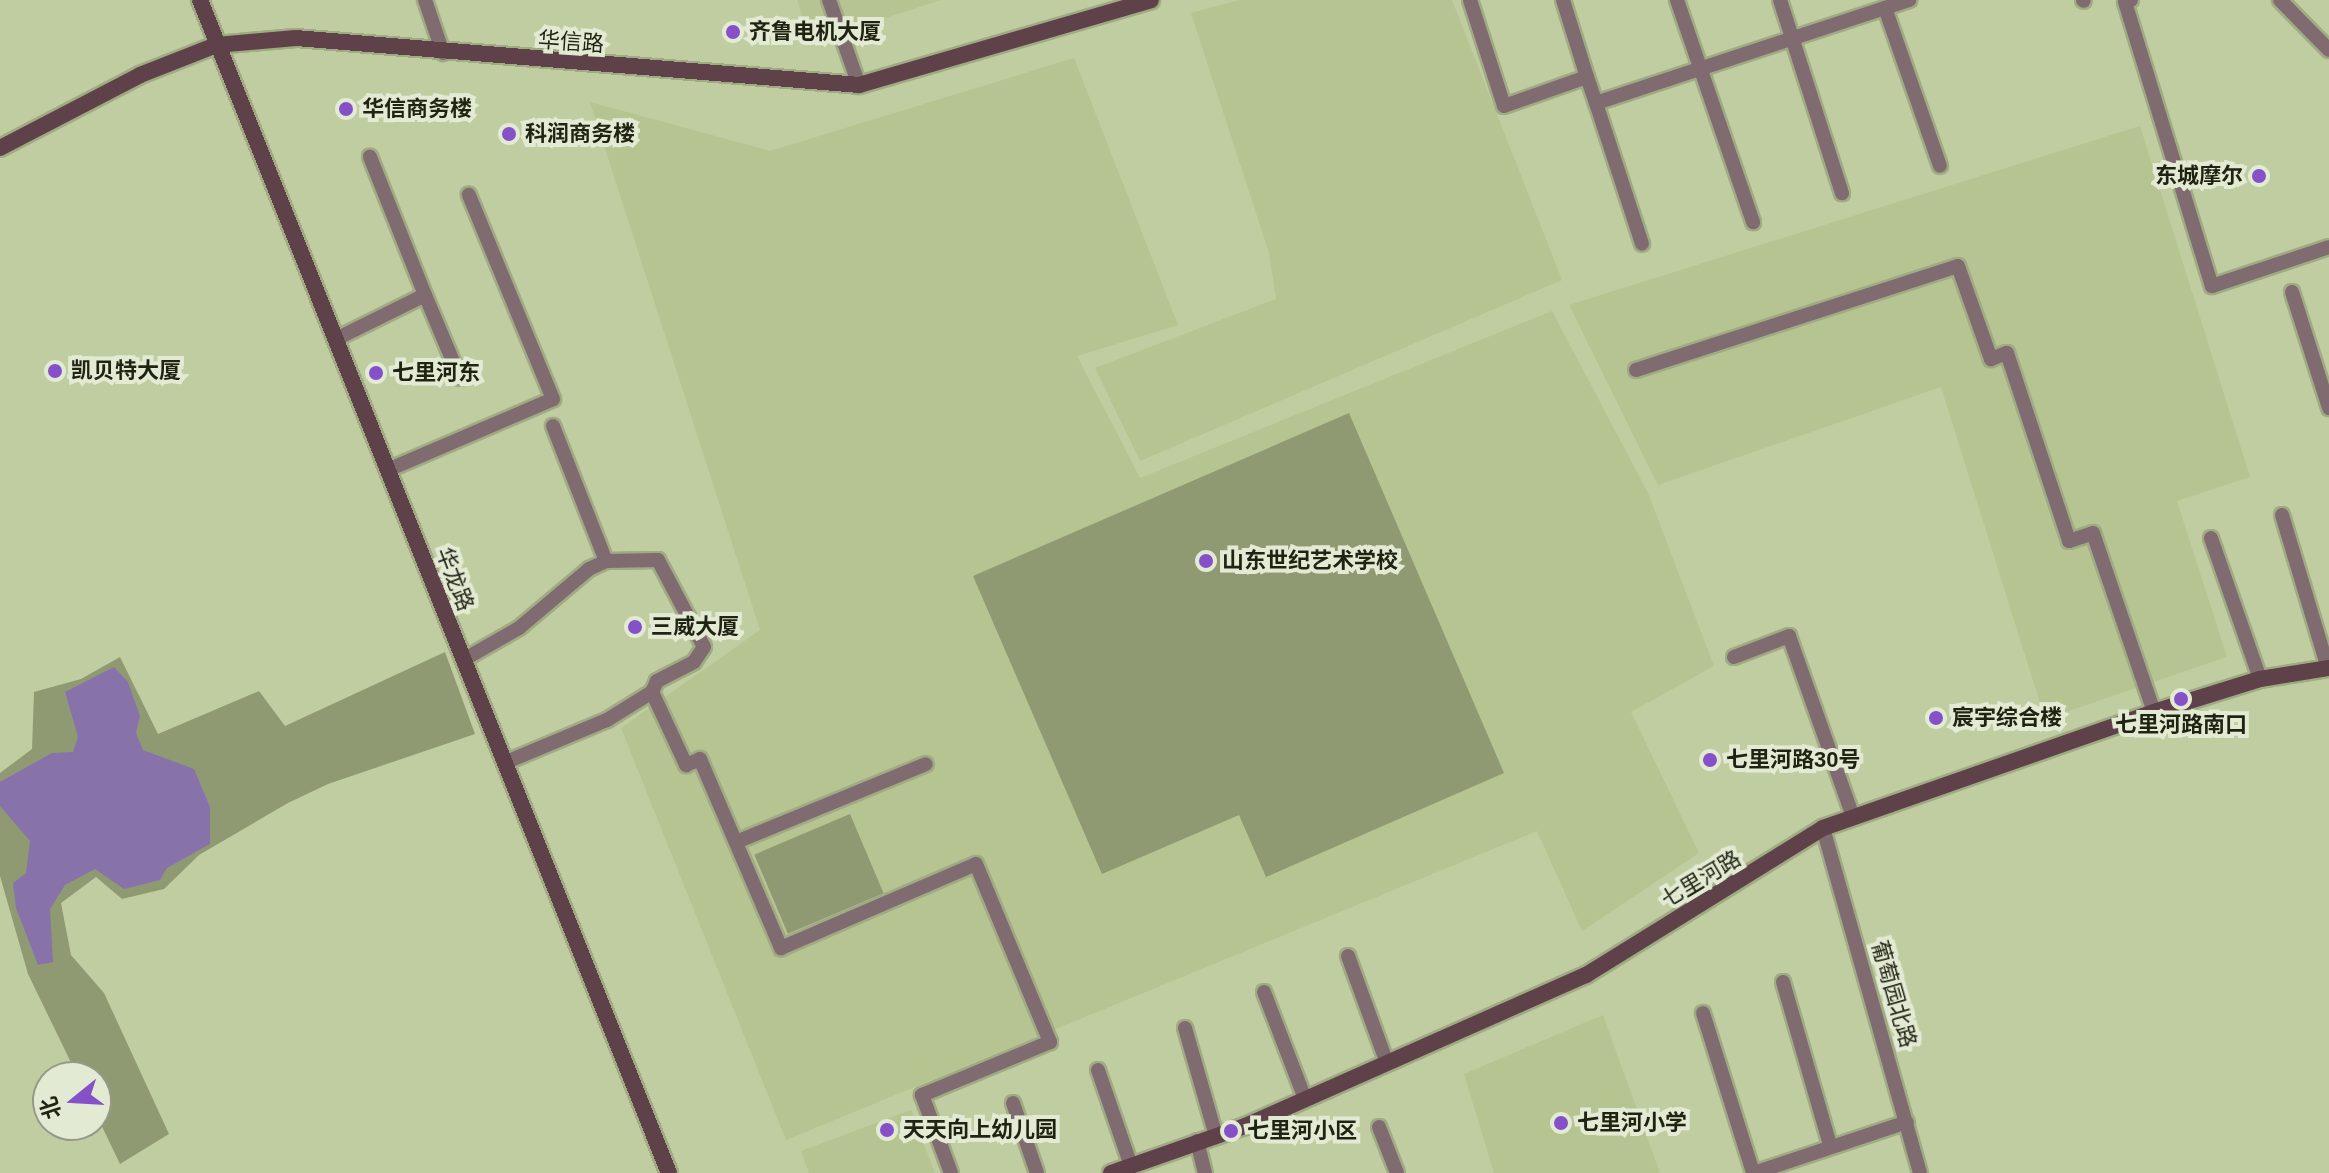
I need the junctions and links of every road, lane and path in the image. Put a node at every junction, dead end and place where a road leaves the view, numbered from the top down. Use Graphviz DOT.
graph roads {
  1 [pos="200,0"];
  2 [pos="425,0"];
  3 [pos="829,0"];
  4 [pos="1151,0"];
  5 [pos="1470,0"];
  6 [pos="1563,0"];
  7 [pos="1677,0"];
  8 [pos="1780,0"];
  9 [pos="1858,0"];
  10 [pos="1909,0"];
  11 [pos="2131,0"];
  12 [pos="2280,0"];
  13 [pos="1885,8"];
  14 [pos="1863,15"];
  15 [pos="1792,39"];
  16 [pos="216,45"];
  17 [pos="2329,50"];
  18 [pos="443,53"];
  19 [pos="1698,69"];
  20 [pos="1587,77"];
  21 [pos="859,85"];
  22 [pos="1596,103"];
  23 [pos="0,148"];
  24 [pos="370,157"];
  25 [pos="1940,166"];
  26 [pos="1842,193"];
  27 [pos="469,195"];
  28 [pos="1753,222"];
  29 [pos="1642,244"];
  30 [pos="2329,247"];
  31 [pos="2292,292"];
  32 [pos="425,295"];
  33 [pos="336,339"];
  34 [pos="1636,370"];
  35 [pos="460,378"];
  36 [pos="2329,408"];
  37 [pos="553,426"];
  38 [pos="390,469"];
  39 [pos="2282,515"];
  40 [pos="2211,538"];
  41 [pos="606,561"];
  42 [pos="1734,657"];
  43 [pos="463,660"];
  44 [pos="2328,668"];
  45 [pos="2260,679"];
  46 [pos="652,692"];
  47 [pos="2154,712"];
  48 [pos="504,763"];
  49 [pos="926,764"];
  50 [pos="1853,817"];
  51 [pos="1823,828"];
  52 [pos="736,842"];
  53 [pos="1348,956"];
  54 [pos="1783,982"];
  55 [pos="1264,992"];
  56 [pos="1703,1013"];
  57 [pos="1185,1028"];
  58 [pos="1387,1063"];
  59 [pos="1098,1070"];
  60 [pos="1305,1099"];
  61 [pos="1013,1103"];
  62 [pos="1907,1122"];
  63 [pos="1379,1127"];
  64 [pos="1216,1136"];
  65 [pos="1197,1141"];
  66 [pos="1830,1145"];
  67 [pos="1131,1166"];
  68 [pos="1753,1171"];
  69 [pos="669,1173"];
  70 [pos="951,1173"];
  71 [pos="1037,1173"];
  72 [pos="1111,1173"];
  73 [pos="1205,1173"];
  74 [pos="1397,1173"];
  75 [pos="1920,1173"];
  1 -- 16 [label="main road, 华龙路"];
  2 -- 18 [label="street"];
  3 -- 21 [label="street"];
  4 -- 21 [label="main road, 华信路"];
  5 -- 20 [label="street"];
  6 -- 20 [label="street"];
  7 -- 19 [label="street"];
  8 -- 15 [label="street"];
  9 -- 14 [label="street"];
  10 -- 13 [label="street"];
  11 -- 30 [label="street"];
  12 -- 17 [label="street"];
  13 -- 14 [label="street"];
  13 -- 25 [label="street"];
  14 -- 15 [label="street"];
  15 -- 19 [label="street"];
  15 -- 26 [label="street"];
  16 -- 18 [label="main road, 华信路"];
  16 -- 23 [label="main road, 华信路"];
  16 -- 33 [label="main road, 华龙路"];
  18 -- 21 [label="main road, 华信路"];
  19 -- 22 [label="street"];
  19 -- 28 [label="street"];
  20 -- 22 [label="street"];
  22 -- 29 [label="street"];
  24 -- 32 [label="street"];
  27 -- 38 [label="street"];
  31 -- 36 [label="street"];
  32 -- 33 [label="street"];
  32 -- 35 [label="street"];
  33 -- 38 [label="main road, 华龙路"];
  34 -- 47 [label="street"];
  37 -- 41 [label="street"];
  38 -- 43 [label="main road, 华龙路"];
  39 -- 44 [label="street"];
  40 -- 45 [label="street"];
  41 -- 43 [label="street"];
  41 -- 46 [label="street"];
  42 -- 50 [label="street"];
  43 -- 48 [label="main road, 华龙路"];
  44 -- 45 [label="main road, 七里河路"];
  45 -- 47 [label="main road, 七里河路"];
  46 -- 48 [label="street"];
  46 -- 52 [label="street"];
  47 -- 50 [label="main road, 七里河路"];
  48 -- 69 [label="main road, 华龙路"];
  49 -- 52 [label="street"];
  50 -- 51 [label="main road, 七里河路"];
  51 -- 58 [label="main road, 七里河路"];
  51 -- 62 [label="street, 葡萄园北路"];
  52 -- 70 [label="street"];
  53 -- 58 [label="street"];
  54 -- 66 [label="street"];
  55 -- 60 [label="street"];
  56 -- 68 [label="street"];
  57 -- 64 [label="street"];
  58 -- 60 [label="main road, 七里河路"];
  59 -- 67 [label="street"];
  60 -- 64 [label="main road, 七里河路"];
  61 -- 71 [label="street"];
  62 -- 66 [label="street"];
  62 -- 75 [label="street, 葡萄园北路"];
  63 -- 74 [label="street"];
  64 -- 65 [label="main road, 七里河路"];
  65 -- 67 [label="main road, 七里河路"];
  65 -- 73 [label="street"];
  66 -- 68 [label="street"];
  67 -- 72 [label="main road, 七里河路"];
}
